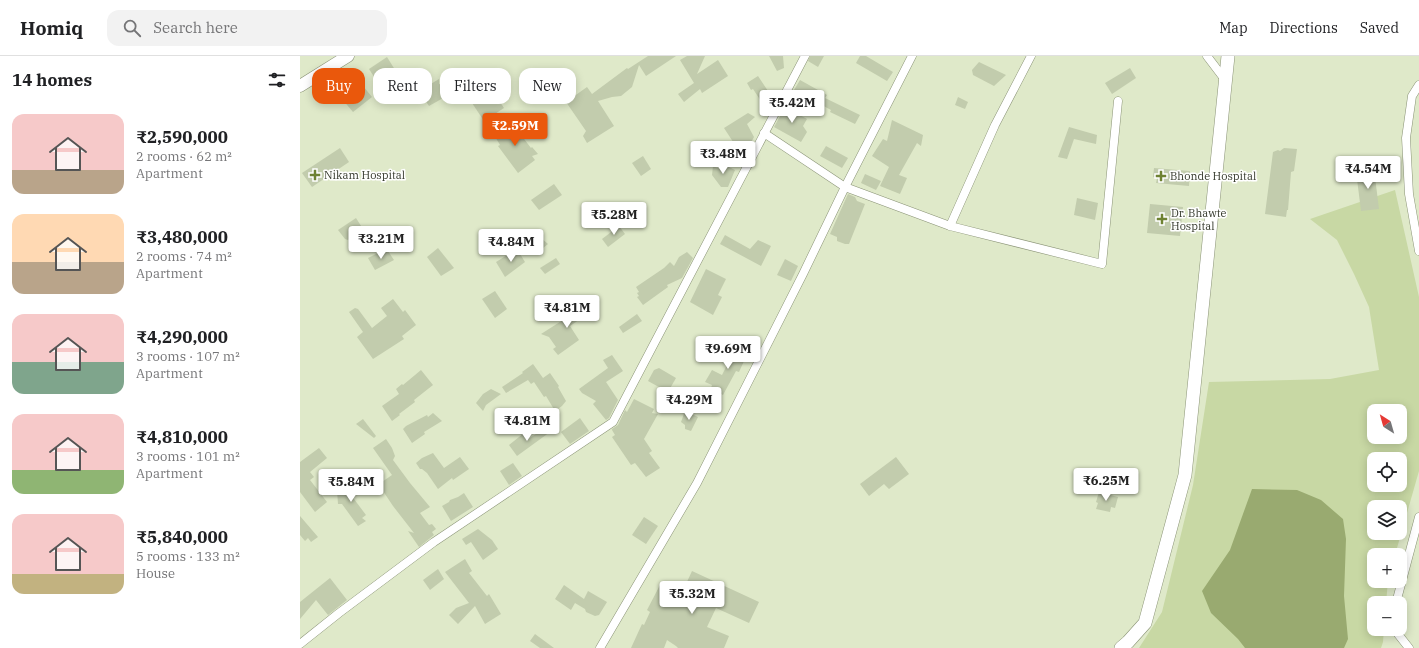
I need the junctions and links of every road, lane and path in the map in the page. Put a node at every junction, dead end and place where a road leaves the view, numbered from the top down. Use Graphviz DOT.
graph roads {
  1 [pos="348,56"];
  2 [pos="805,56"];
  3 [pos="912,56"];
  4 [pos="1031,56"];
  5 [pos="1207,56"];
  6 [pos="1228,56"];
  7 [pos="1226,81"];
  8 [pos="300,86"];
  9 [pos="1419,86"];
  10 [pos="1118,101"];
  11 [pos="764,133"];
  12 [pos="845,187"];
  13 [pos="950,226"];
  14 [pos="1419,250"];
  15 [pos="1419,517"];
  16 [pos="1398,596"];
  17 [pos="1400,636"];
  18 [pos="300,644"];
  19 [pos="600,648"];
  20 [pos="1121,648"];
  21 [pos="1409,648"];
  1 -- 8 [label="street"];
  2 -- 11 [label="street"];
  3 -- 12 [label="street"];
  4 -- 13 [label="street"];
  5 -- 7 [label="street"];
  6 -- 7 [label="main road"];
  7 -- 20 [label="main road"];
  9 -- 14 [label="street"];
  10 -- 13 [label="street"];
  11 -- 12 [label="street"];
  11 -- 18 [label="street"];
  12 -- 13 [label="street"];
  12 -- 19 [label="street"];
  15 -- 16 [label="street"];
  17 -- 21 [label="street"];
}
